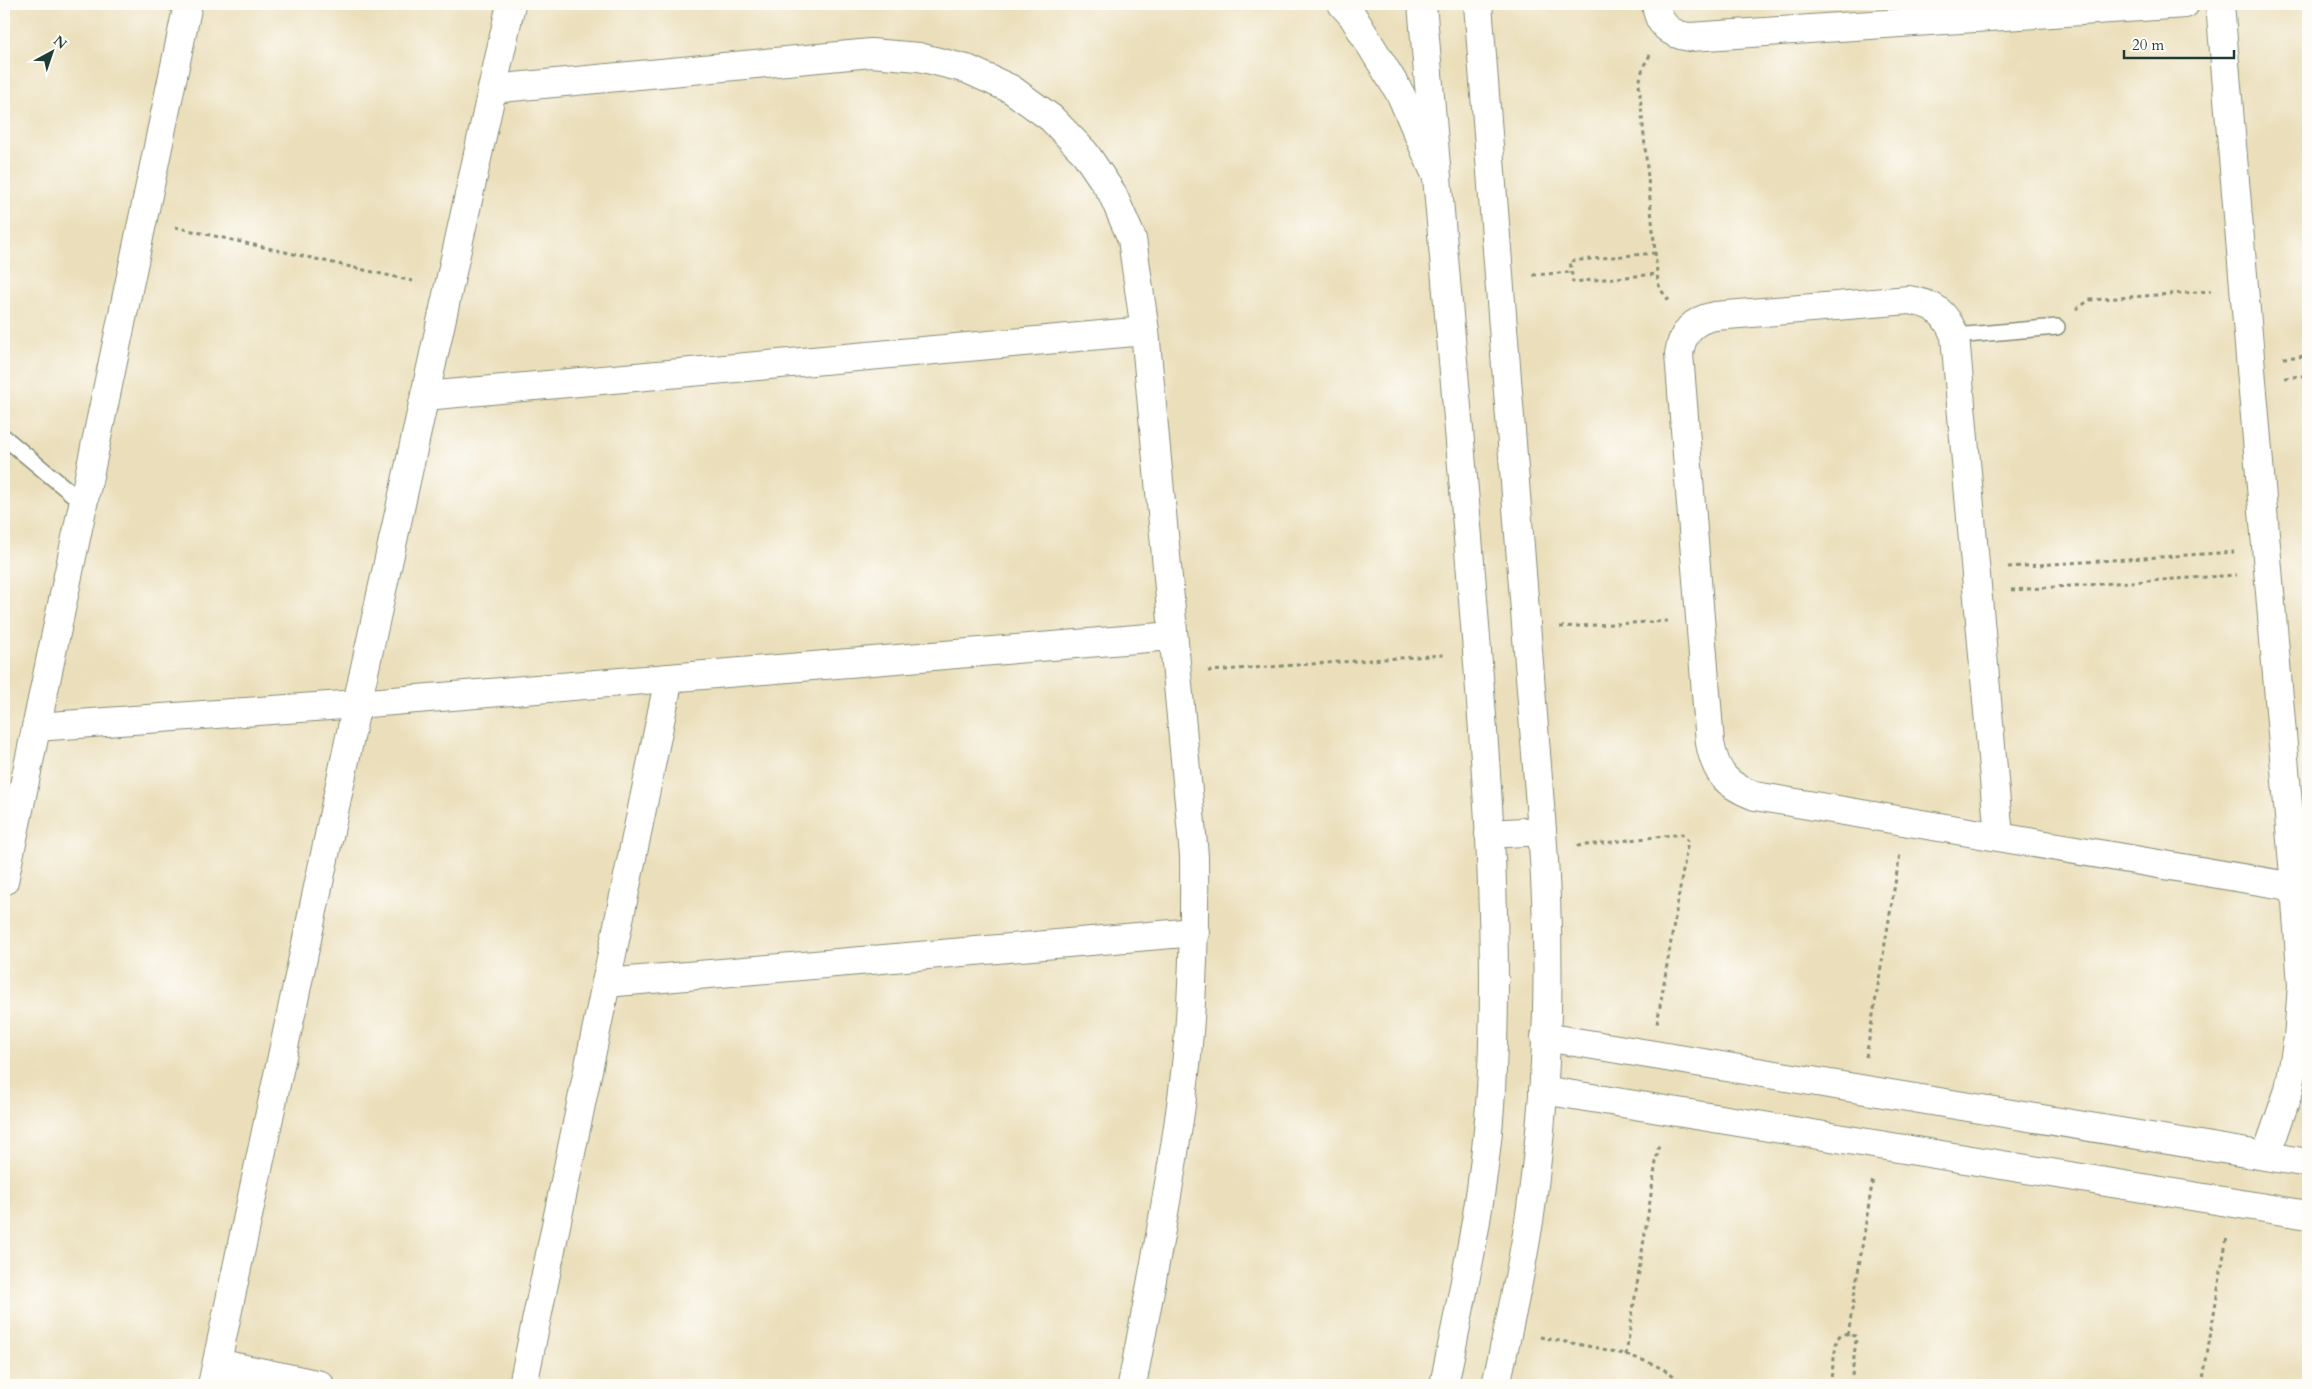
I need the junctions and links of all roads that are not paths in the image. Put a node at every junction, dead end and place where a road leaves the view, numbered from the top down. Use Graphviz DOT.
graph roads {
  1 [pos="188,4"];
  2 [pos="511,4"];
  3 [pos="1342,4"];
  4 [pos="1422,4"];
  5 [pos="1478,4"];
  6 [pos="1656,4"];
  7 [pos="2185,4"];
  8 [pos="2220,4"];
  9 [pos="1931,12"];
  10 [pos="492,89"];
  11 [pos="1439,180"];
  12 [pos="2057,327"];
  13 [pos="1145,331"];
  14 [pos="1956,336"];
  15 [pos="424,396"];
  16 [pos="4,437"];
  17 [pos="83,503"];
  18 [pos="1172,636"];
  19 [pos="669,678"];
  20 [pos="357,704"];
  21 [pos="36,727"];
  22 [pos="1489,834"];
  23 [pos="2000,837"];
  24 [pos="1543,840"];
  25 [pos="4,881"];
  26 [pos="2295,887"];
  27 [pos="1195,932"];
  28 [pos="606,984"];
  29 [pos="1546,1037"];
  30 [pos="1544,1090"];
  31 [pos="2266,1156"];
  32 [pos="2308,1163"];
  33 [pos="2308,1215"];
  34 [pos="214,1374"];
  35 [pos="320,1385"];
  36 [pos="523,1385"];
  37 [pos="1132,1385"];
  38 [pos="1444,1385"];
  39 [pos="1496,1385"];
  1 -- 17 [label="street"];
  2 -- 10 [label="street"];
  3 -- 11 [label="street"];
  4 -- 11 [label="street"];
  5 -- 24 [label="street"];
  6 -- 9 [label="street"];
  7 -- 9 [label="street"];
  8 -- 26 [label="street"];
  10 -- 13 [label="street"];
  10 -- 15 [label="street"];
  11 -- 22 [label="street"];
  12 -- 14 [label="lane"];
  13 -- 15 [label="street"];
  13 -- 18 [label="street"];
  14 -- 23 [label="street"];
  14 -- 23 [label="street"];
  15 -- 20 [label="street"];
  16 -- 17 [label="lane"];
  17 -- 21 [label="street"];
  18 -- 19 [label="street"];
  18 -- 27 [label="street"];
  19 -- 20 [label="street"];
  19 -- 28 [label="street"];
  20 -- 21 [label="street"];
  20 -- 34 [label="street"];
  21 -- 25 [label="street"];
  22 -- 24 [label="street"];
  22 -- 38 [label="street"];
  23 -- 26 [label="street"];
  24 -- 29 [label="street"];
  26 -- 31 [label="street"];
  27 -- 28 [label="street"];
  27 -- 37 [label="street"];
  28 -- 36 [label="street"];
  29 -- 30 [label="street"];
  29 -- 31 [label="street"];
  30 -- 33 [label="street"];
  30 -- 39 [label="street"];
  31 -- 32 [label="street"];
  34 -- 35 [label="street"];
}
